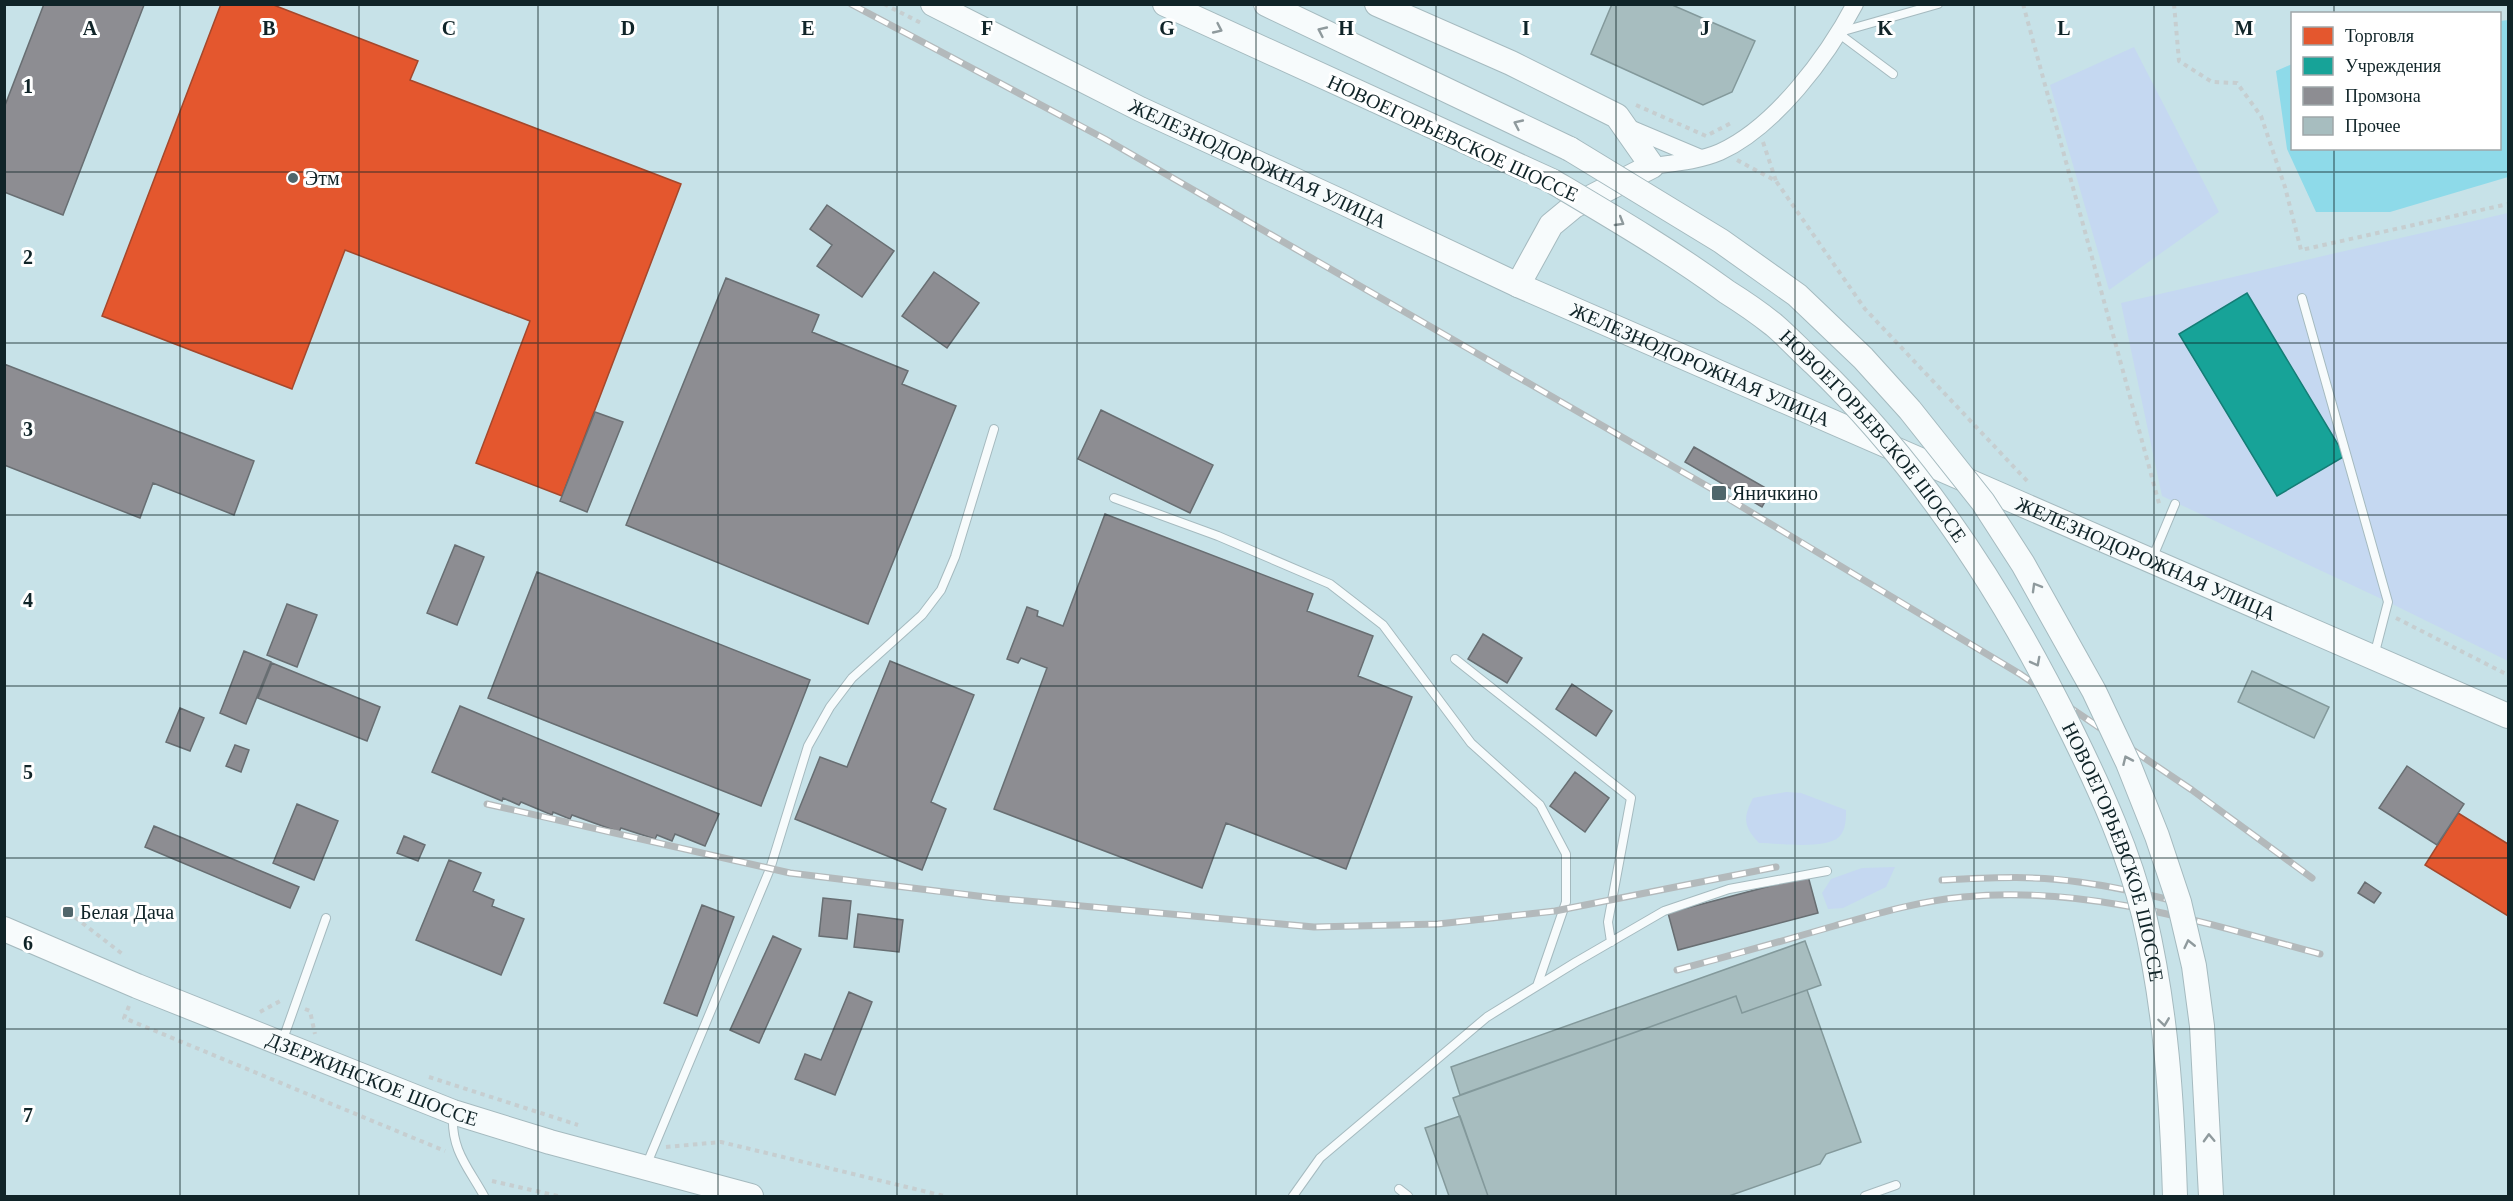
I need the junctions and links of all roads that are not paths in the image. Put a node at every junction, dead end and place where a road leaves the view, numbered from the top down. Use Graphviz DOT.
graph roads {
  1 [pos="1165,4"];
  2 [pos="1266,4"];
  3 [pos="1377,4"];
  4 [pos="1855,4"];
  5 [pos="1938,4"];
  6 [pos="940,7"];
  7 [pos="1838,33"];
  8 [pos="1893,74"];
  9 [pos="1624,125"];
  10 [pos="1702,158"];
  11 [pos="1652,166"];
  12 [pos="1518,285"];
  13 [pos="2302,298"];
  14 [pos="994,429"];
  15 [pos="1114,498"];
  16 [pos="2175,504"];
  17 [pos="2151,562"];
  18 [pos="2373,656"];
  19 [pos="1455,659"];
  20 [pos="2508,716"];
  21 [pos="1827,871"];
  22 [pos="327,918"];
  23 [pos="4,929"];
  24 [pos="1611,942"];
  25 [pos="1537,987"];
  26 [pos="281,1043"];
  27 [pos="453,1112"];
  28 [pos="649,1159"];
  29 [pos="1896,1185"];
  30 [pos="1399,1189"];
  31 [pos="484,1197"];
  32 [pos="751,1197"];
  33 [pos="1293,1197"];
  34 [pos="1408,1197"];
  35 [pos="1865,1197"];
  36 [pos="2175,1197"];
  37 [pos="2211,1197"];
  1 -- 36 [label="main road, НОВОЕГОРЬЕВСКОЕ ШОССЕ, one-way, bridge"];
  37 -- 2 [label="main road, НОВОЕГОРЬЕВСКОЕ ШОССЕ, one-way, bridge"];
  3 -- 9 [label="main road"];
  4 -- 7 [label="street"];
  5 -- 7 [label="lane"];
  6 -- 12 [label="main road, ЖЕЛЕЗНОДОРОЖНАЯ УЛИЦА"];
  7 -- 8 [label="lane"];
  7 -- 10 [label="street"];
  9 -- 10 [label="street"];
  9 -- 11 [label="main road"];
  10 -- 11 [label="street"];
  11 -- 12 [label="main road"];
  12 -- 17 [label="main road, ЖЕЛЕЗНОДОРОЖНАЯ УЛИЦА"];
  13 -- 18 [label="lane"];
  14 -- 28 [label="lane"];
  15 -- 25 [label="lane"];
  16 -- 17 [label="lane"];
  17 -- 18 [label="main road, ЖЕЛЕЗНОДОРОЖНАЯ УЛИЦА"];
  18 -- 20 [label="main road, ЖЕЛЕЗНОДОРОЖНАЯ УЛИЦА"];
  19 -- 24 [label="lane"];
  21 -- 24 [label="lane"];
  22 -- 26 [label="lane"];
  23 -- 26 [label="main road, ДЗЕРЖИНСКОЕ ШОССЕ"];
  24 -- 25 [label="lane"];
  25 -- 33 [label="lane"];
  26 -- 27 [label="main road, ДЗЕРЖИНСКОЕ ШОССЕ"];
  27 -- 28 [label="main road, ДЗЕРЖИНСКОЕ ШОССЕ"];
  27 -- 31 [label="lane"];
  28 -- 32 [label="main road, ДЗЕРЖИНСКОЕ ШОССЕ"];
  29 -- 35 [label="lane"];
  30 -- 34 [label="lane"];
}
